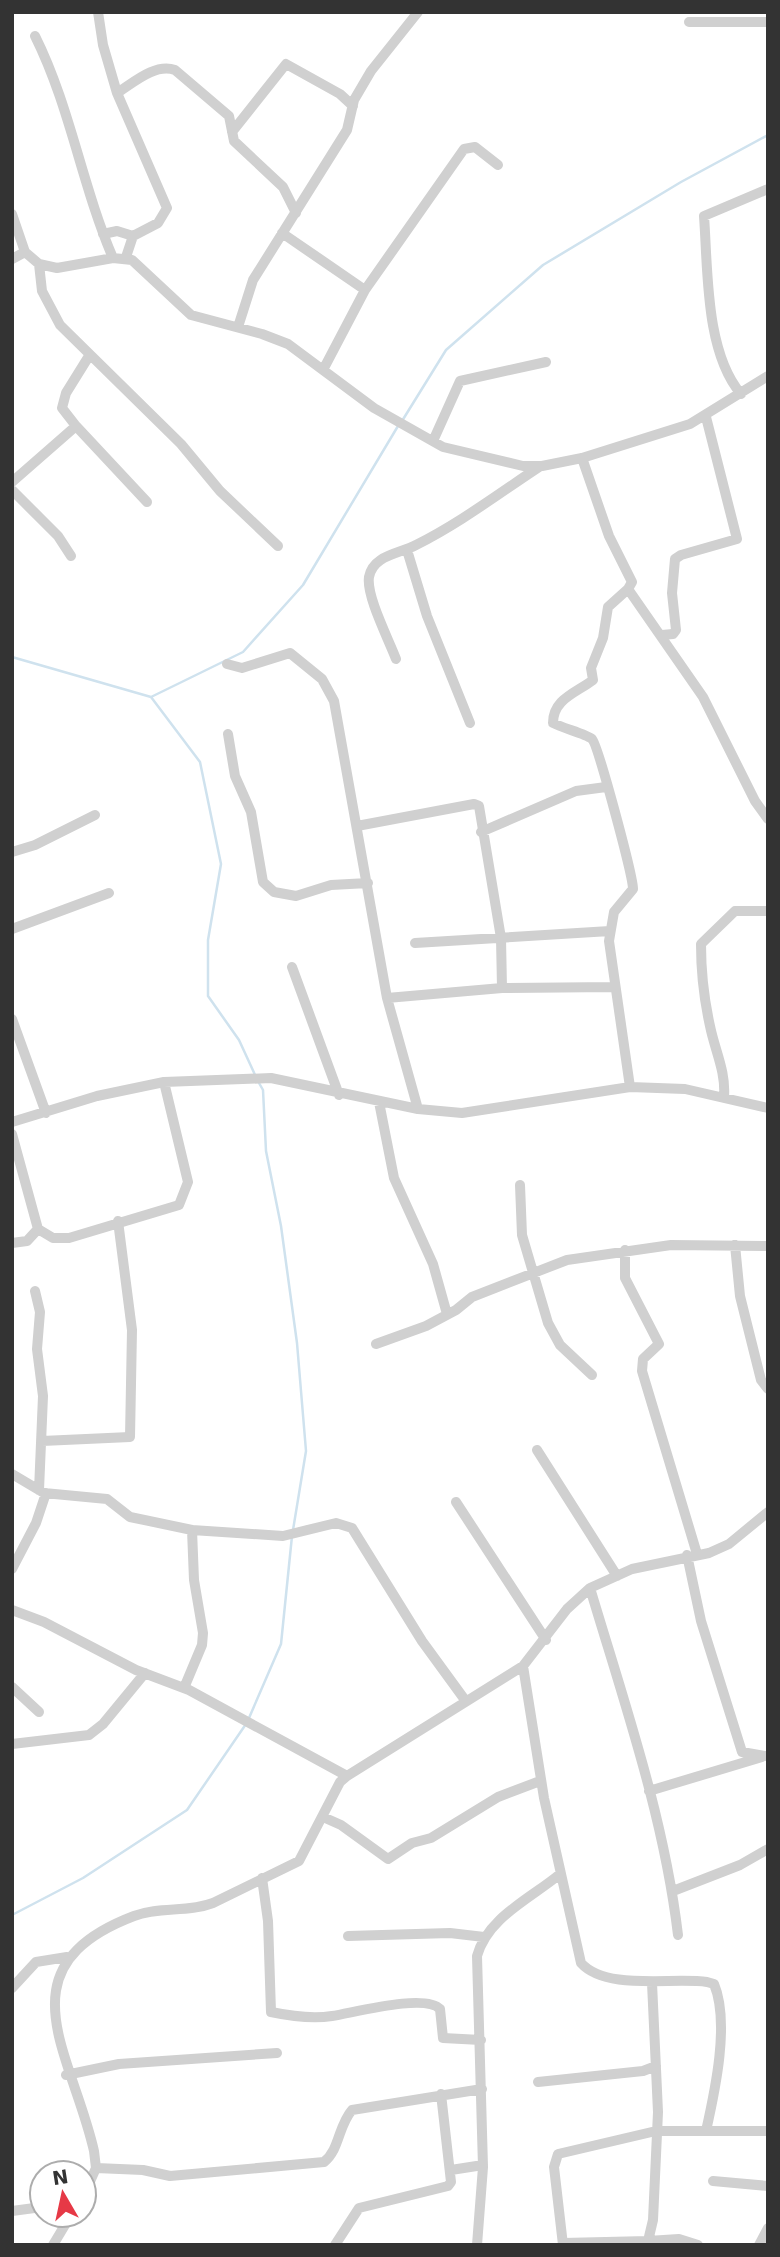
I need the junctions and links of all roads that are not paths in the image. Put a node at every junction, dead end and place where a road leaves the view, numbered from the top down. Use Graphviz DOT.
graph roads {
  1 [pos="99,12"];
  2 [pos="418,12"];
  3 [pos="689,22"];
  4 [pos="768,22"];
  5 [pos="35,36"];
  6 [pos="117,93"];
  7 [pos="353,106"];
  8 [pos="232,132"];
  9 [pos="498,165"];
  10 [pos="768,189"];
  11 [pos="296,213"];
  12 [pos="12,214"];
  13 [pos="282,233"];
  14 [pos="103,234"];
  15 [pos="133,236"];
  16 [pos="25,252"];
  17 [pos="126,257"];
  18 [pos="113,258"];
  19 [pos="12,259"];
  20 [pos="39,264"];
  21 [pos="365,289"];
  22 [pos="237,327"];
  23 [pos="89,356"];
  24 [pos="546,362"];
  25 [pos="323,370"];
  26 [pos="768,376"];
  27 [pos="741,394"];
  28 [pos="706,416"];
  29 [pos="76,426"];
  30 [pos="433,441"];
  31 [pos="582,458"];
  32 [pos="542,466"];
  33 [pos="12,482"];
  34 [pos="12,490"];
  35 [pos="146,502"];
  36 [pos="278,546"];
  37 [pos="407,550"];
  38 [pos="71,556"];
  39 [pos="628,589"];
  40 [pos="662,635"];
  41 [pos="397,659"];
  42 [pos="227,664"];
  43 [pos="470,723"];
  44 [pos="228,734"];
  45 [pos="606,787"];
  46 [pos="95,815"];
  47 [pos="768,818"];
  48 [pos="357,826"];
  49 [pos="481,832"];
  50 [pos="12,852"];
  51 [pos="368,883"];
  52 [pos="109,893"];
  53 [pos="768,911"];
  54 [pos="12,929"];
  55 [pos="610,931"];
  56 [pos="501,938"];
  57 [pos="415,943"];
  58 [pos="292,967"];
  59 [pos="614,987"];
  60 [pos="502,988"];
  61 [pos="387,998"];
  62 [pos="12,1018"];
  63 [pos="164,1082"];
  64 [pos="630,1087"];
  65 [pos="339,1095"];
  66 [pos="724,1097"];
  67 [pos="379,1102"];
  68 [pos="768,1108"];
  69 [pos="418,1110"];
  70 [pos="46,1113"];
  71 [pos="12,1122"];
  72 [pos="12,1134"];
  73 [pos="520,1185"];
  74 [pos="118,1221"];
  75 [pos="38,1229"];
  76 [pos="12,1242"];
  77 [pos="736,1245"];
  78 [pos="768,1246"];
  79 [pos="625,1250"];
  80 [pos="534,1273"];
  81 [pos="36,1291"];
  82 [pos="447,1314"];
  83 [pos="376,1345"];
  84 [pos="592,1376"];
  85 [pos="768,1389"];
  86 [pos="42,1441"];
  87 [pos="537,1450"];
  88 [pos="12,1474"];
  89 [pos="43,1492"];
  90 [pos="456,1502"];
  91 [pos="768,1512"];
  92 [pos="192,1530"];
  93 [pos="692,1555"];
  94 [pos="12,1569"];
  95 [pos="617,1576"];
  96 [pos="590,1588"];
  97 [pos="12,1610"];
  98 [pos="545,1640"];
  99 [pos="523,1666"];
  100 [pos="145,1673"];
  101 [pos="12,1687"];
  102 [pos="184,1688"];
  103 [pos="465,1700"];
  104 [pos="40,1712"];
  105 [pos="12,1744"];
  106 [pos="767,1758"];
  107 [pos="346,1776"];
  108 [pos="540,1781"];
  109 [pos="649,1791"];
  110 [pos="323,1817"];
  111 [pos="768,1849"];
  112 [pos="560,1874"];
  113 [pos="262,1878"];
  114 [pos="677,1893"];
  115 [pos="678,1935"];
  116 [pos="348,1936"];
  117 [pos="484,1937"];
  118 [pos="66,1957"];
  119 [pos="652,1983"];
  120 [pos="12,1988"];
  121 [pos="481,2040"];
  122 [pos="277,2053"];
  123 [pos="656,2066"];
  124 [pos="66,2075"];
  125 [pos="538,2082"];
  126 [pos="482,2089"];
  127 [pos="442,2094"];
  128 [pos="656,2131"];
  129 [pos="706,2131"];
  130 [pos="768,2131"];
  131 [pos="94,2159"];
  132 [pos="483,2165"];
  133 [pos="98,2168"];
  134 [pos="451,2170"];
  135 [pos="713,2181"];
  136 [pos="768,2186"];
  137 [pos="768,2228"];
  138 [pos="63,2229"];
  139 [pos="648,2241"];
  140 [pos="563,2244"];
  141 [pos="53,2245"];
  142 [pos="335,2245"];
  143 [pos="477,2245"];
  144 [pos="698,2245"];
  145 [pos="759,2245"];
  1 -- 6 [label="street"];
  2 -- 7 [label="street"];
  3 -- 4 [label="street"];
  5 -- 14 [label="street"];
  6 -- 8 [label="street"];
  6 -- 15 [label="street"];
  7 -- 8 [label="street"];
  7 -- 11 [label="street"];
  8 -- 11 [label="street"];
  9 -- 21 [label="street"];
  10 -- 27 [label="street"];
  11 -- 13 [label="street"];
  12 -- 16 [label="street"];
  13 -- 21 [label="street"];
  13 -- 22 [label="street"];
  14 -- 15 [label="street"];
  14 -- 18 [label="street"];
  15 -- 17 [label="street"];
  16 -- 19 [label="street"];
  16 -- 20 [label="street"];
  17 -- 18 [label="street"];
  17 -- 22 [label="street"];
  18 -- 20 [label="street"];
  20 -- 23 [label="street"];
  21 -- 25 [label="street"];
  22 -- 25 [label="street"];
  23 -- 29 [label="street"];
  23 -- 36 [label="street"];
  24 -- 30 [label="street"];
  25 -- 30 [label="street"];
  26 -- 27 [label="street"];
  27 -- 28 [label="street"];
  28 -- 31 [label="street"];
  28 -- 40 [label="street"];
  29 -- 33 [label="street"];
  29 -- 35 [label="street"];
  30 -- 32 [label="street"];
  31 -- 32 [label="street"];
  31 -- 39 [label="street"];
  32 -- 37 [label="street"];
  34 -- 38 [label="street"];
  37 -- 41 [label="street"];
  37 -- 43 [label="street"];
  39 -- 40 [label="street"];
  39 -- 45 [label="street"];
  40 -- 47 [label="street"];
  42 -- 48 [label="street"];
  44 -- 51 [label="street"];
  45 -- 49 [label="street"];
  45 -- 55 [label="street"];
  46 -- 50 [label="street"];
  48 -- 49 [label="street"];
  48 -- 51 [label="street"];
  49 -- 56 [label="street"];
  51 -- 61 [label="street"];
  52 -- 54 [label="street"];
  53 -- 66 [label="street"];
  55 -- 56 [label="street"];
  55 -- 59 [label="street"];
  56 -- 57 [label="street"];
  56 -- 60 [label="street"];
  58 -- 65 [label="street"];
  59 -- 60 [label="street"];
  59 -- 64 [label="street"];
  60 -- 61 [label="street"];
  61 -- 69 [label="street"];
  62 -- 70 [label="street"];
  63 -- 65 [label="street"];
  63 -- 70 [label="street"];
  63 -- 74 [label="street"];
  64 -- 66 [label="street"];
  64 -- 69 [label="street"];
  65 -- 67 [label="street"];
  66 -- 68 [label="street"];
  67 -- 69 [label="street"];
  67 -- 82 [label="street"];
  70 -- 71 [label="street"];
  72 -- 75 [label="street"];
  73 -- 80 [label="street"];
  74 -- 75 [label="street"];
  74 -- 86 [label="street"];
  75 -- 76 [label="street"];
  77 -- 78 [label="street"];
  77 -- 79 [label="street"];
  77 -- 85 [label="street"];
  79 -- 80 [label="street"];
  79 -- 93 [label="street"];
  80 -- 82 [label="street"];
  80 -- 84 [label="street"];
  81 -- 86 [label="street"];
  82 -- 83 [label="street"];
  86 -- 89 [label="street"];
  87 -- 95 [label="street"];
  88 -- 89 [label="street"];
  89 -- 92 [label="street"];
  89 -- 94 [label="street"];
  90 -- 98 [label="street"];
  91 -- 93 [label="street"];
  92 -- 102 [label="street"];
  92 -- 103 [label="street"];
  93 -- 95 [label="street"];
  93 -- 106 [label="street"];
  95 -- 96 [label="street"];
  96 -- 98 [label="street"];
  96 -- 109 [label="street"];
  97 -- 100 [label="street"];
  98 -- 99 [label="street"];
  99 -- 103 [label="street"];
  99 -- 108 [label="street"];
  100 -- 102 [label="street"];
  100 -- 105 [label="street"];
  101 -- 104 [label="street"];
  102 -- 107 [label="street"];
  103 -- 107 [label="street"];
  106 -- 109 [label="street"];
  107 -- 110 [label="street"];
  108 -- 110 [label="street"];
  108 -- 112 [label="street"];
  109 -- 114 [label="street"];
  110 -- 113 [label="street"];
  111 -- 114 [label="street"];
  112 -- 117 [label="street"];
  112 -- 119 [label="street"];
  113 -- 118 [label="street"];
  113 -- 121 [label="street"];
  114 -- 115 [label="street"];
  116 -- 117 [label="street"];
  117 -- 121 [label="street"];
  118 -- 120 [label="street"];
  118 -- 124 [label="street"];
  119 -- 123 [label="street"];
  119 -- 129 [label="street"];
  121 -- 126 [label="street"];
  122 -- 124 [label="street"];
  123 -- 125 [label="street"];
  123 -- 128 [label="street"];
  124 -- 131 [label="street"];
  126 -- 127 [label="street"];
  126 -- 132 [label="street"];
  127 -- 133 [label="street"];
  127 -- 134 [label="street"];
  128 -- 129 [label="street"];
  128 -- 139 [label="street"];
  128 -- 140 [label="street"];
  129 -- 130 [label="street"];
  132 -- 134 [label="street"];
  132 -- 143 [label="street"];
  134 -- 142 [label="street"];
  135 -- 136 [label="street"];
  137 -- 145 [label="street"];
  138 -- 141 [label="street"];
  139 -- 140 [label="street"];
  139 -- 144 [label="street"];
}
